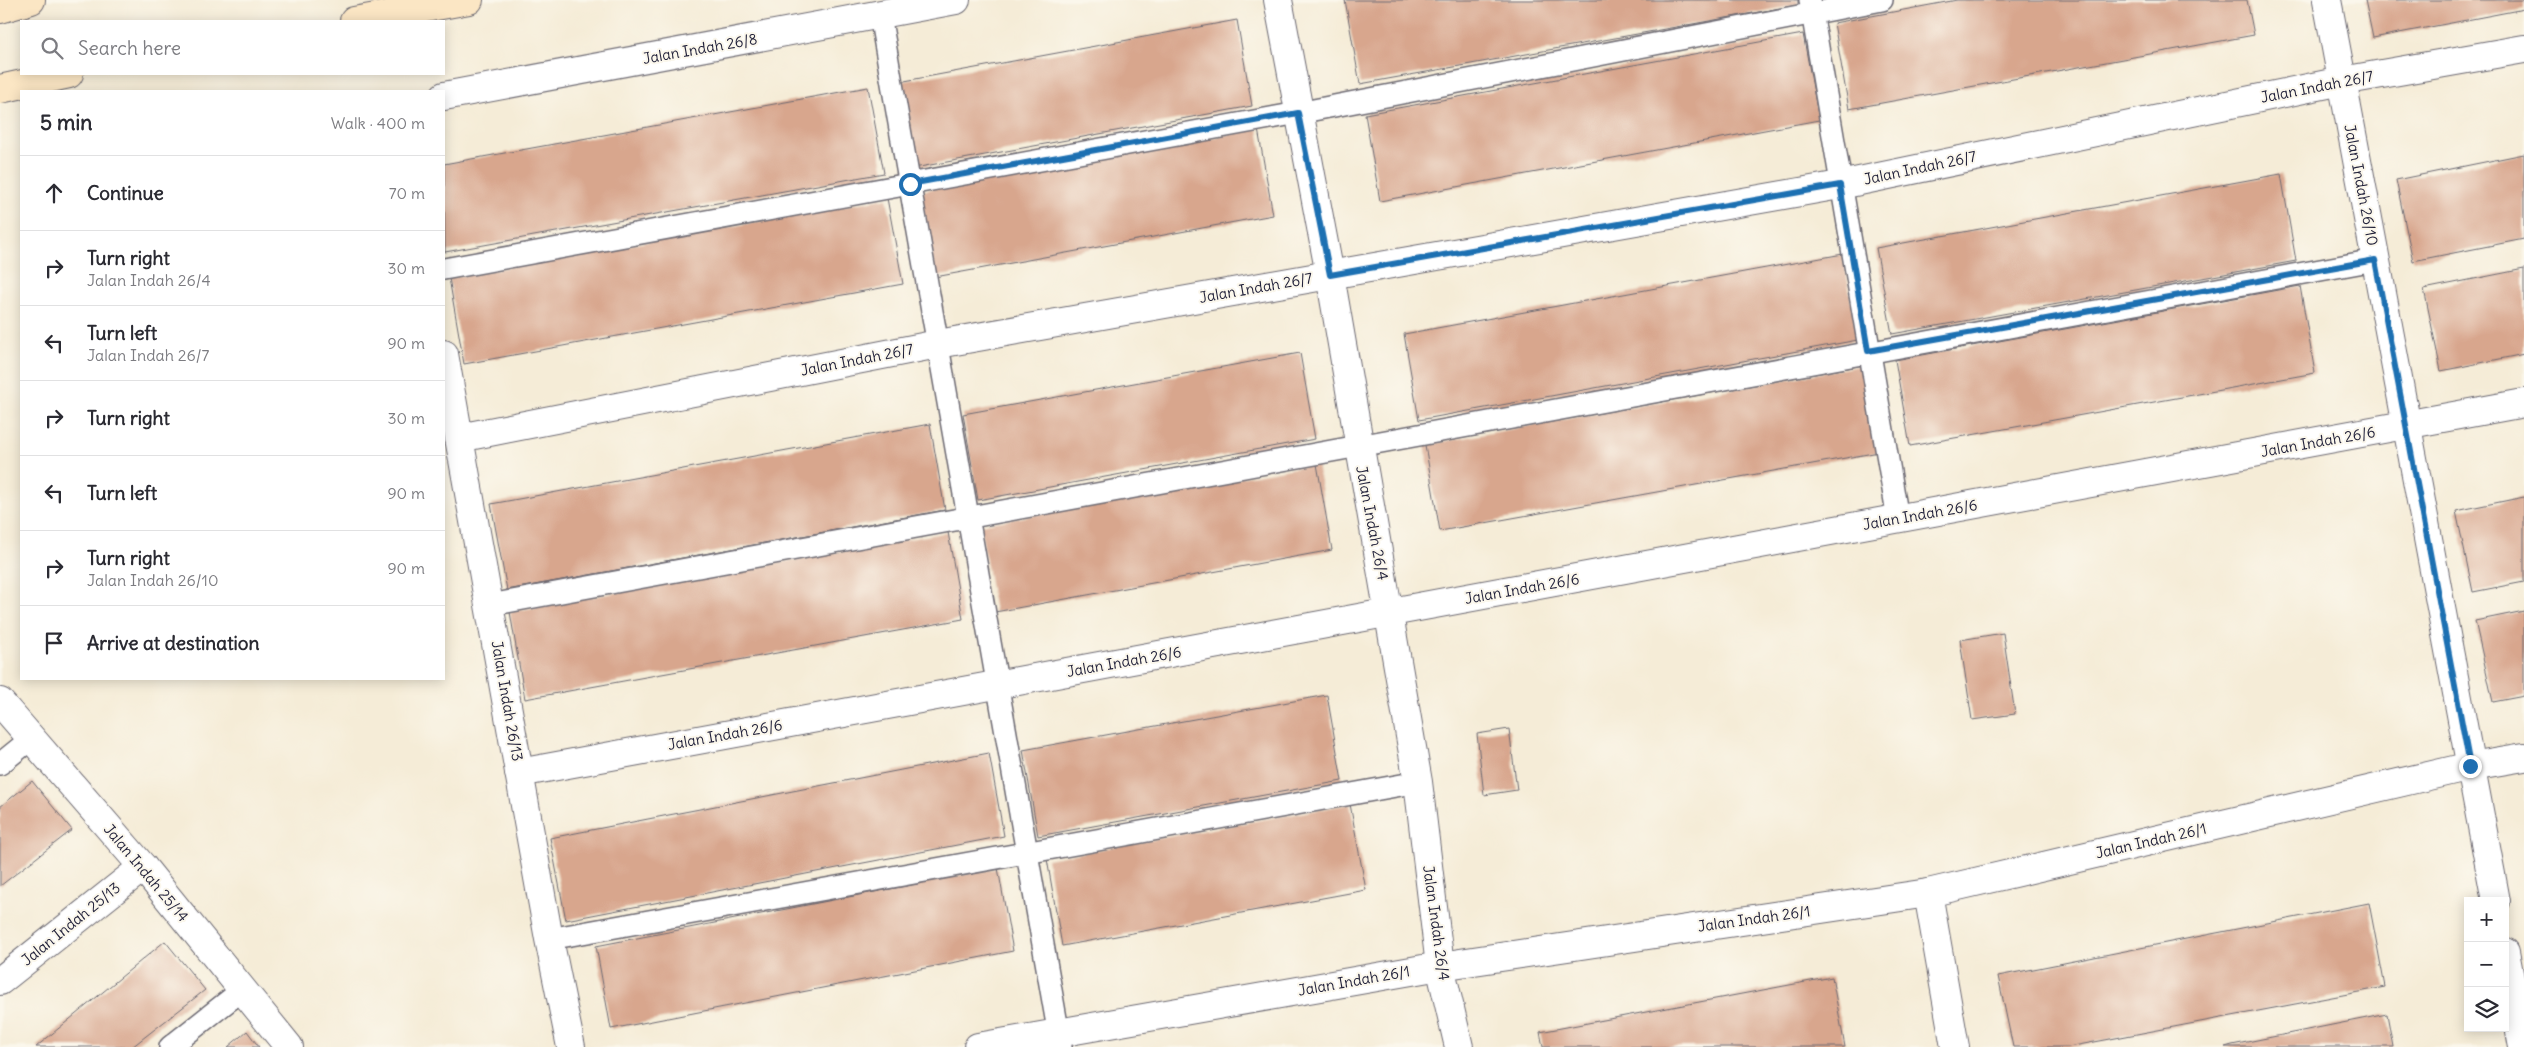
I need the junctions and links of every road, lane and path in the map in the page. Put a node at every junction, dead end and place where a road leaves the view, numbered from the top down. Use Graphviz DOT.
graph roads {
  1 [pos="28,0"];
  2 [pos="469,0"];
  3 [pos="956,0"];
  4 [pos="1278,0"];
  5 [pos="1882,0"];
  6 [pos="2327,0"];
  7 [pos="1811,7"];
  8 [pos="0,10"];
  9 [pos="880,15"];
  10 [pos="359,20"];
  11 [pos="2524,49"];
  12 [pos="64,75"];
  13 [pos="2342,81"];
  14 [pos="0,89"];
  15 [pos="445,96"];
  16 [pos="1298,113"];
  17 [pos="910,184"];
  18 [pos="1840,185"];
  19 [pos="2375,260"];
  20 [pos="445,269"];
  21 [pos="1330,275"];
  22 [pos="938,344"];
  23 [pos="1868,351"];
  24 [pos="445,360"];
  25 [pos="2524,403"];
  26 [pos="2406,426"];
  27 [pos="459,438"];
  28 [pos="1358,445"];
  29 [pos="969,517"];
  30 [pos="1898,520"];
  31 [pos="490,605"];
  32 [pos="1389,613"];
  33 [pos="998,685"];
  34 [pos="0,702"];
  35 [pos="32,738"];
  36 [pos="2524,757"];
  37 [pos="0,764"];
  38 [pos="2470,766"];
  39 [pos="519,773"];
  40 [pos="1418,782"];
  41 [pos="1027,853"];
  42 [pos="142,867"];
  43 [pos="1928,893"];
  44 [pos="2495,897"];
  45 [pos="549,939"];
  46 [pos="1440,966"];
  47 [pos="2509,973"];
  48 [pos="0,981"];
  49 [pos="242,990"];
  50 [pos="1060,1040"];
  51 [pos="170,1047"];
  52 [pos="289,1047"];
  53 [pos="571,1047"];
  54 [pos="978,1047"];
  55 [pos="1459,1047"];
  56 [pos="1955,1047"];
  57 [pos="2523,1047"];
  1 -- 8 [label="main road"];
  2 -- 10 [label="main road"];
  3 -- 9 [label="street, Jalan Indah 26/8"];
  4 -- 16 [label="street, Jalan Indah 26/4"];
  5 -- 7 [label="lane"];
  6 -- 13 [label="street, Jalan Indah 26/10"];
  7 -- 16 [label="lane"];
  7 -- 18 [label="lane"];
  9 -- 15 [label="street, Jalan Indah 26/8"];
  9 -- 17 [label="lane"];
  11 -- 13 [label="street, Jalan Indah 26/7"];
  12 -- 14 [label="main road"];
  13 -- 18 [label="street, Jalan Indah 26/7"];
  13 -- 19 [label="street, Jalan Indah 26/10"];
  16 -- 17 [label="lane"];
  16 -- 21 [label="street, Jalan Indah 26/4"];
  17 -- 20 [label="lane"];
  17 -- 22 [label="lane"];
  18 -- 21 [label="street, Jalan Indah 26/7"];
  18 -- 23 [label="lane"];
  19 -- 23 [label="lane"];
  19 -- 26 [label="street, Jalan Indah 26/10"];
  21 -- 22 [label="street, Jalan Indah 26/7"];
  21 -- 28 [label="street, Jalan Indah 26/4"];
  22 -- 27 [label="street, Jalan Indah 26/7"];
  22 -- 29 [label="lane"];
  23 -- 28 [label="lane"];
  23 -- 30 [label="lane"];
  24 -- 27 [label="street, Jalan Indah 26/13"];
  25 -- 26 [label="street, Jalan Indah 26/6"];
  26 -- 30 [label="street, Jalan Indah 26/6"];
  26 -- 38 [label="street, Jalan Indah 26/10"];
  27 -- 31 [label="street, Jalan Indah 26/13"];
  28 -- 29 [label="lane"];
  28 -- 32 [label="street, Jalan Indah 26/4"];
  29 -- 31 [label="lane"];
  29 -- 33 [label="lane"];
  30 -- 32 [label="street, Jalan Indah 26/6"];
  31 -- 39 [label="street, Jalan Indah 26/13"];
  32 -- 33 [label="street, Jalan Indah 26/6"];
  32 -- 40 [label="street, Jalan Indah 26/4"];
  33 -- 39 [label="street, Jalan Indah 26/6"];
  33 -- 41 [label="lane"];
  34 -- 35 [label="street, Jalan Indah 25/14"];
  35 -- 37 [label="lane"];
  35 -- 42 [label="street, Jalan Indah 25/14"];
  36 -- 38 [label="street, Jalan Indah 26/1"];
  38 -- 43 [label="street, Jalan Indah 26/1"];
  38 -- 44 [label="street, Jalan Indah 26/10"];
  39 -- 45 [label="street, Jalan Indah 26/13"];
  40 -- 41 [label="lane"];
  40 -- 46 [label="street, Jalan Indah 26/4"];
  41 -- 45 [label="lane"];
  41 -- 50 [label="lane"];
  42 -- 48 [label="street, Jalan Indah 25/13"];
  42 -- 49 [label="street, Jalan Indah 25/14"];
  43 -- 46 [label="street, Jalan Indah 26/1"];
  43 -- 56 [label="street"];
  45 -- 53 [label="street, Jalan Indah 26/13"];
  46 -- 50 [label="street, Jalan Indah 26/1"];
  46 -- 55 [label="street, Jalan Indah 26/4"];
  47 -- 57 [label="street"];
  49 -- 51 [label="lane"];
  49 -- 52 [label="street, Jalan Indah 25/14"];
  50 -- 54 [label="street, Jalan Indah 26/1"];
}
